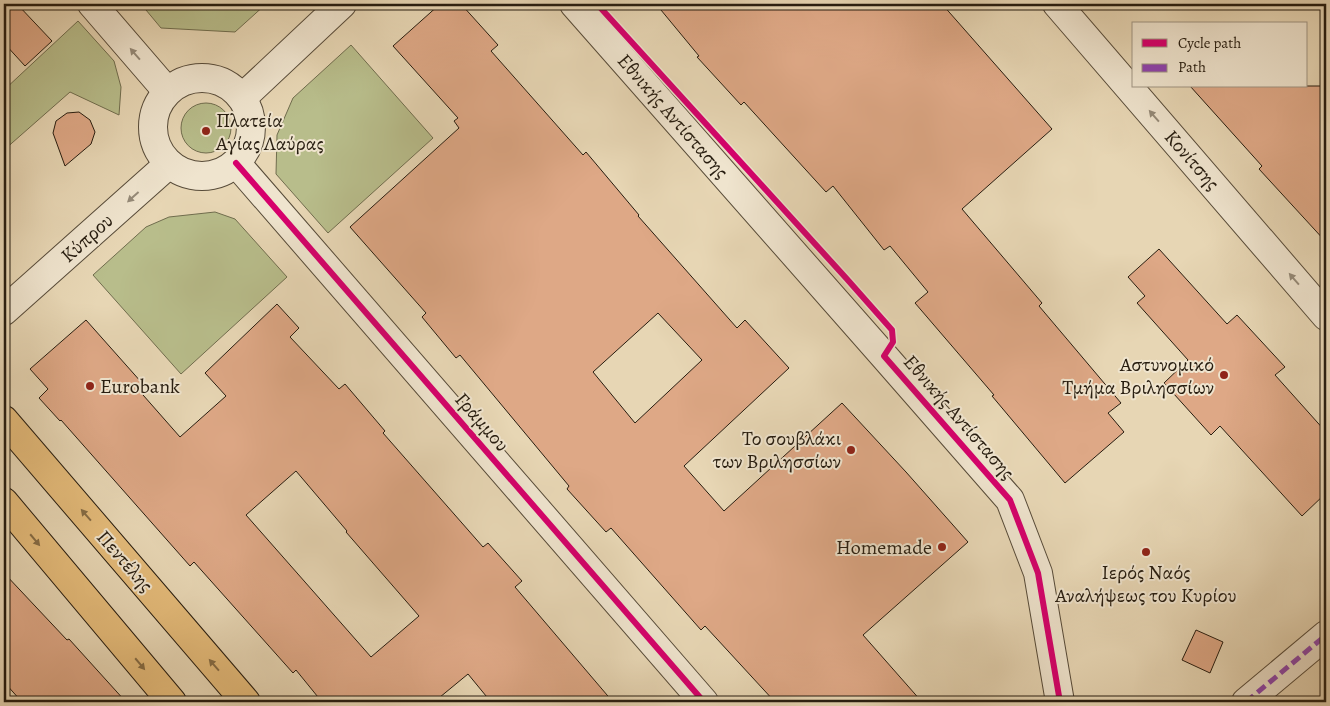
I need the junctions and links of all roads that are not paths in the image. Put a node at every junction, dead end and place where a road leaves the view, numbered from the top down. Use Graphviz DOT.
graph roads {
  1 [pos="92,4"];
  2 [pos="342,4"];
  3 [pos="574,4"];
  4 [pos="1057,4"];
  5 [pos="167,91"];
  6 [pos="242,98"];
  7 [pos="236,163"];
  8 [pos="169,164"];
  9 [pos="4,312"];
  10 [pos="1326,316"];
  11 [pos="4,420"];
  12 [pos="4,502"];
  13 [pos="1326,635"];
  14 [pos="172,702"];
  15 [pos="246,702"];
  16 [pos="704,702"];
  17 [pos="1060,702"];
  18 [pos="1246,702"];
  5 -- 1 [label="street, one-way"];
  2 -- 6 [label="street"];
  3 -- 17 [label="street, Εθνικής Αντίστασης"];
  10 -- 4 [label="street, Κονίτσης, one-way"];
  5 -- 6 [label="street"];
  5 -- 8 [label="street"];
  6 -- 7 [label="street"];
  7 -- 8 [label="street"];
  7 -- 16 [label="street, Γράμμου"];
  8 -- 9 [label="street, Κύπρου, one-way"];
  15 -- 11 [label="main road, Πεντέλης, one-way"];
  12 -- 14 [label="main road, one-way"];
  13 -- 18 [label="street"];
}
